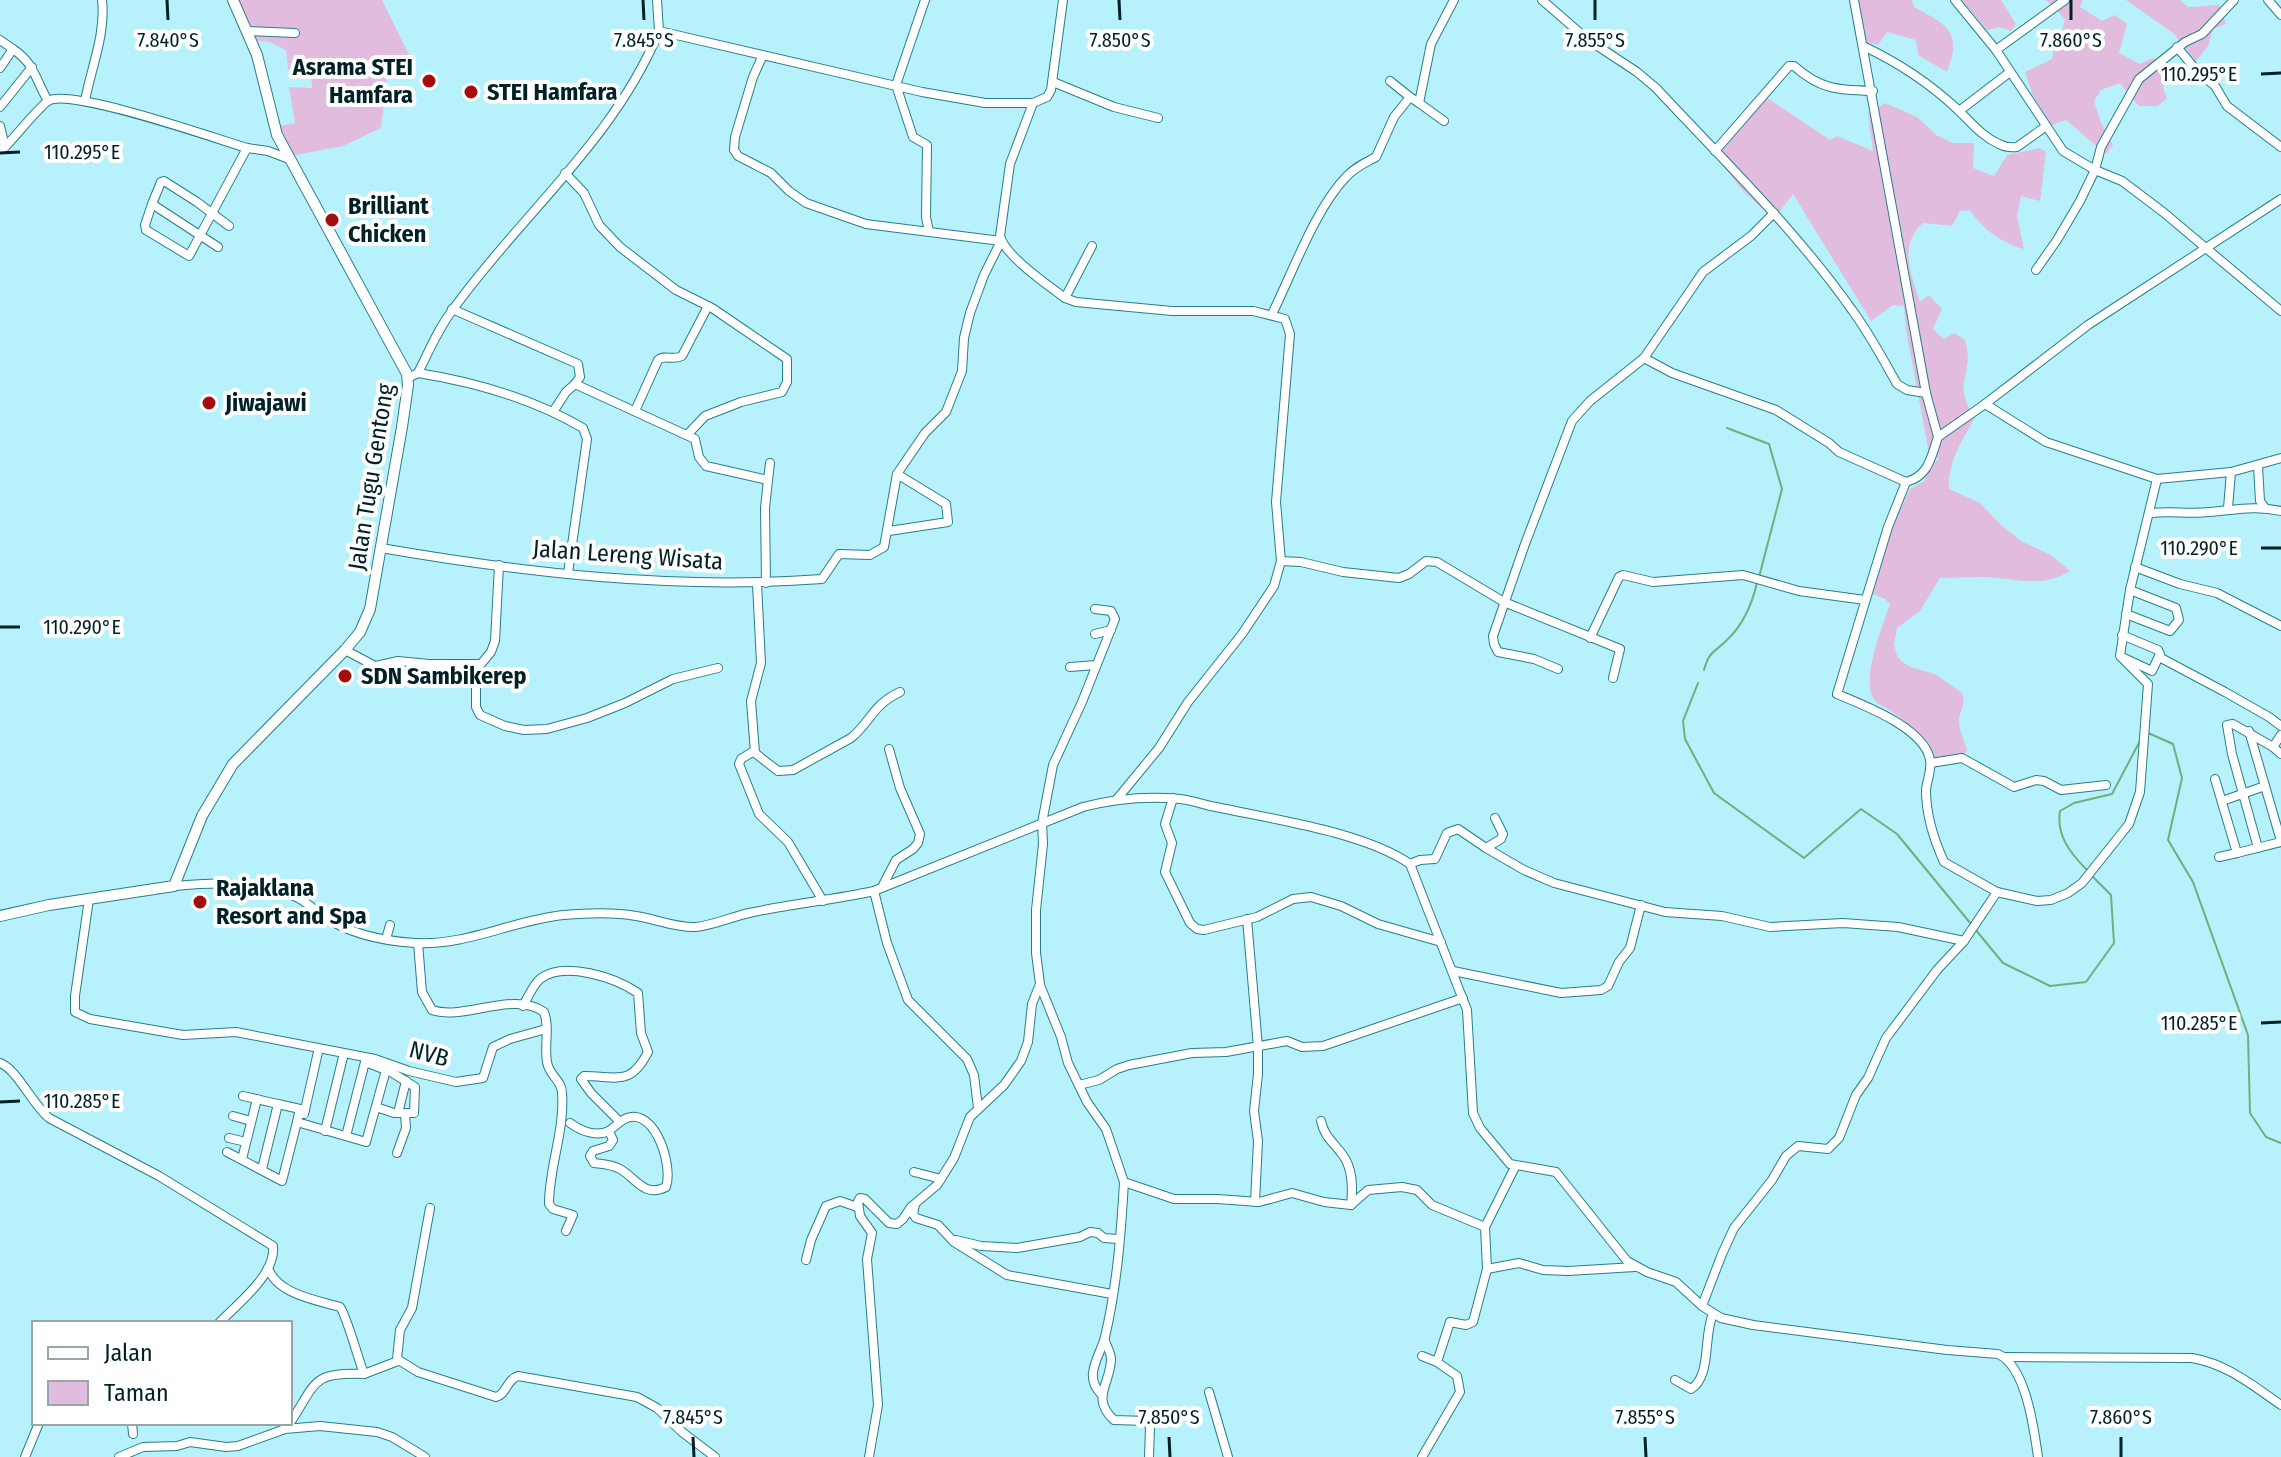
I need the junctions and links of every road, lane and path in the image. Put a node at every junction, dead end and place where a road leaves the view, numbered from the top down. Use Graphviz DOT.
graph roads {
  1 [pos="102,0"];
  2 [pos="233,0"];
  3 [pos="657,0"];
  4 [pos="925,0"];
  5 [pos="1063,0"];
  6 [pos="1454,0"];
  7 [pos="1542,0"];
  8 [pos="1560,0"];
  9 [pos="1854,0"];
  10 [pos="1955,0"];
  11 [pos="2065,0"];
  12 [pos="2234,0"];
  13 [pos="2268,0"];
  14 [pos="1554,9"];
  15 [pos="2281,15"];
  16 [pos="247,31"];
  17 [pos="659,31"];
  18 [pos="295,33"];
  19 [pos="0,40"];
  20 [pos="1863,46"];
  21 [pos="2177,47"];
  22 [pos="13,49"];
  23 [pos="1996,50"];
  24 [pos="763,55"];
  25 [pos="32,67"];
  26 [pos="0,68"];
  27 [pos="2010,72"];
  28 [pos="1390,81"];
  29 [pos="1053,82"];
  30 [pos="896,85"];
  31 [pos="1873,91"];
  32 [pos="1410,97"];
  33 [pos="48,101"];
  34 [pos="85,101"];
  35 [pos="1033,103"];
  36 [pos="1419,103"];
  37 [pos="0,107"];
  38 [pos="1959,111"];
  39 [pos="1158,118"];
  40 [pos="1444,121"];
  41 [pos="0,126"];
  42 [pos="2045,127"];
  43 [pos="277,135"];
  44 [pos="2281,147"];
  45 [pos="2,148"];
  46 [pos="247,148"];
  47 [pos="268,151"];
  48 [pos="1715,151"];
  49 [pos="289,159"];
  50 [pos="2095,170"];
  51 [pos="565,173"];
  52 [pos="2281,199"];
  53 [pos="152,204"];
  54 [pos="1774,213"];
  55 [pos="212,214"];
  56 [pos="229,226"];
  57 [pos="929,232"];
  58 [pos="202,235"];
  59 [pos="1001,241"];
  60 [pos="1092,246"];
  61 [pos="218,247"];
  62 [pos="2208,249"];
  63 [pos="2036,270"];
  64 [pos="1065,298"];
  65 [pos="708,306"];
  66 [pos="452,309"];
  67 [pos="2281,311"];
  68 [pos="1272,314"];
  69 [pos="1644,358"];
  70 [pos="413,376"];
  71 [pos="575,384"];
  72 [pos="1926,393"];
  73 [pos="1985,404"];
  74 [pos="635,411"];
  75 [pos="553,412"];
  76 [pos="687,435"];
  77 [pos="1938,437"];
  78 [pos="2281,458"];
  79 [pos="770,463"];
  80 [pos="2258,466"];
  81 [pos="2231,472"];
  82 [pos="897,474"];
  83 [pos="2157,479"];
  84 [pos="768,480"];
  85 [pos="1906,482"];
  86 [pos="2228,508"];
  87 [pos="2266,508"];
  88 [pos="2281,511"];
  89 [pos="2151,513"];
  90 [pos="889,531"];
  91 [pos="381,548"];
  92 [pos="1281,561"];
  93 [pos="499,565"];
  94 [pos="2135,567"];
  95 [pos="568,573"];
  96 [pos="762,583"];
  97 [pos="2130,590"];
  98 [pos="1865,600"];
  99 [pos="1504,602"];
  100 [pos="1095,609"];
  101 [pos="2126,614"];
  102 [pos="2281,626"];
  103 [pos="1111,630"];
  104 [pos="1095,634"];
  105 [pos="2122,635"];
  106 [pos="1590,638"];
  107 [pos="345,650"];
  108 [pos="2120,656"];
  109 [pos="2161,658"];
  110 [pos="1096,665"];
  111 [pos="376,666"];
  112 [pos="476,666"];
  113 [pos="1070,667"];
  114 [pos="718,668"];
  115 [pos="1558,669"];
  116 [pos="425,677"];
  117 [pos="1613,678"];
  118 [pos="900,692"];
  119 [pos="2281,726"];
  120 [pos="2249,731"];
  121 [pos="2281,735"];
  122 [pos="2273,747"];
  123 [pos="889,749"];
  124 [pos="754,751"];
  125 [pos="2281,754"];
  126 [pos="1931,763"];
  127 [pos="2215,779"];
  128 [pos="2106,785"];
  129 [pos="2265,786"];
  130 [pos="2243,794"];
  131 [pos="1173,798"];
  132 [pos="1116,799"];
  133 [pos="2222,801"];
  134 [pos="1495,818"];
  135 [pos="1042,823"];
  136 [pos="2281,841"];
  137 [pos="1486,848"];
  138 [pos="2258,848"];
  139 [pos="2237,853"];
  140 [pos="2219,857"];
  141 [pos="1410,864"];
  142 [pos="174,886"];
  143 [pos="878,890"];
  144 [pos="1997,892"];
  145 [pos="89,899"];
  146 [pos="823,901"];
  147 [pos="1641,905"];
  148 [pos="0,916"];
  149 [pos="1247,919"];
  150 [pos="390,925"];
  151 [pos="386,939"];
  152 [pos="1964,941"];
  153 [pos="1441,942"];
  154 [pos="418,943"];
  155 [pos="1453,971"];
  156 [pos="1040,984"];
  157 [pos="1463,998"];
  158 [pos="523,1006"];
  159 [pos="546,1029"];
  160 [pos="1258,1047"];
  161 [pos="322,1051"];
  162 [pos="343,1057"];
  163 [pos="365,1062"];
  164 [pos="0,1063"];
  165 [pos="386,1070"];
  166 [pos="406,1081"];
  167 [pos="1079,1085"];
  168 [pos="243,1096"];
  169 [pos="257,1099"];
  170 [pos="278,1104"];
  171 [pos="376,1107"];
  172 [pos="978,1108"];
  173 [pos="303,1110"];
  174 [pos="401,1114"];
  175 [pos="233,1116"];
  176 [pos="251,1121"];
  177 [pos="1321,1121"];
  178 [pos="300,1122"];
  179 [pos="620,1122"];
  180 [pos="570,1123"];
  181 [pos="325,1131"];
  182 [pos="609,1131"];
  183 [pos="346,1136"];
  184 [pos="229,1138"];
  185 [pos="246,1142"];
  186 [pos="227,1152"];
  187 [pos="397,1153"];
  188 [pos="242,1159"];
  189 [pos="1515,1167"];
  190 [pos="262,1169"];
  191 [pos="914,1172"];
  192 [pos="941,1179"];
  193 [pos="1124,1182"];
  194 [pos="1255,1202"];
  195 [pos="916,1203"];
  196 [pos="1351,1205"];
  197 [pos="857,1207"];
  198 [pos="430,1208"];
  199 [pos="1485,1227"];
  200 [pos="566,1231"];
  201 [pos="952,1239"];
  202 [pos="1118,1239"];
  203 [pos="806,1260"];
  204 [pos="1636,1267"];
  205 [pos="268,1268"];
  206 [pos="1487,1269"];
  207 [pos="1112,1294"];
  208 [pos="1702,1306"];
  209 [pos="1713,1314"];
  210 [pos="221,1321"];
  211 [pos="1105,1339"];
  212 [pos="1422,1356"];
  213 [pos="2005,1357"];
  214 [pos="398,1361"];
  215 [pos="1437,1362"];
  216 [pos="364,1374"];
  217 [pos="1675,1380"];
  218 [pos="1209,1392"];
  219 [pos="1102,1395"];
  220 [pos="2281,1405"];
  221 [pos="292,1419"];
  222 [pos="38,1425"];
  223 [pos="132,1425"];
  224 [pos="288,1425"];
  225 [pos="133,1434"];
  226 [pos="413,1454"];
  227 [pos="25,1457"];
  228 [pos="119,1457"];
  229 [pos="425,1457"];
  230 [pos="715,1457"];
  231 [pos="869,1457"];
  232 [pos="1149,1457"];
  233 [pos="1228,1457"];
  234 [pos="1422,1457"];
  235 [pos="2038,1457"];
  1 -- 34 [label="street"];
  2 -- 16 [label="main road, Jalan Tugu Gentong"];
  3 -- 17 [label="street"];
  4 -- 30 [label="street"];
  5 -- 29 [label="street"];
  6 -- 36 [label="street"];
  7 -- 14 [label="street"];
  8 -- 14 [label="street"];
  9 -- 20 [label="street"];
  10 -- 23 [label="street"];
  11 -- 23 [label="street"];
  12 -- 21 [label="street"];
  13 -- 15 [label="street"];
  14 -- 48 [label="street"];
  16 -- 18 [label="street"];
  16 -- 43 [label="main road, Jalan Tugu Gentong"];
  17 -- 24 [label="street"];
  17 -- 51 [label="street"];
  19 -- 22 [label="street"];
  20 -- 31 [label="street"];
  20 -- 38 [label="street"];
  21 -- 44 [label="street"];
  21 -- 50 [label="street"];
  22 -- 25 [label="street"];
  22 -- 26 [label="street"];
  23 -- 27 [label="street"];
  24 -- 30 [label="street"];
  24 -- 57 [label="street"];
  25 -- 33 [label="street"];
  25 -- 37 [label="street"];
  27 -- 38 [label="street"];
  27 -- 42 [label="street"];
  28 -- 32 [label="street"];
  29 -- 35 [label="street"];
  29 -- 39 [label="street"];
  30 -- 35 [label="street"];
  30 -- 57 [label="street"];
  31 -- 48 [label="street"];
  31 -- 72 [label="street"];
  32 -- 36 [label="street"];
  32 -- 68 [label="street"];
  33 -- 34 [label="street"];
  33 -- 45 [label="street"];
  34 -- 46 [label="street"];
  35 -- 59 [label="street"];
  36 -- 40 [label="street"];
  38 -- 42 [label="street"];
  41 -- 45 [label="street"];
  42 -- 50 [label="street"];
  43 -- 47 [label="street"];
  43 -- 49 [label="main road, Jalan Tugu Gentong"];
  46 -- 47 [label="street"];
  46 -- 55 [label="street"];
  47 -- 49 [label="street"];
  48 -- 54 [label="street"];
  49 -- 70 [label="main road, Jalan Tugu Gentong"];
  50 -- 62 [label="street"];
  50 -- 63 [label="street"];
  51 -- 65 [label="street"];
  51 -- 66 [label="street"];
  52 -- 62 [label="street"];
  53 -- 55 [label="street"];
  53 -- 58 [label="street"];
  53 -- 58 [label="street"];
  54 -- 69 [label="street"];
  54 -- 72 [label="street"];
  55 -- 56 [label="street"];
  55 -- 58 [label="street"];
  57 -- 59 [label="street"];
  58 -- 61 [label="street"];
  59 -- 64 [label="street"];
  59 -- 82 [label="street"];
  60 -- 64 [label="street"];
  62 -- 67 [label="street"];
  62 -- 73 [label="street"];
  64 -- 68 [label="street"];
  65 -- 74 [label="street"];
  65 -- 76 [label="street"];
  66 -- 70 [label="street"];
  66 -- 71 [label="street"];
  68 -- 92 [label="street"];
  69 -- 85 [label="street"];
  69 -- 99 [label="street"];
  70 -- 75 [label="street"];
  70 -- 91 [label="main road, Jalan Tugu Gentong"];
  71 -- 74 [label="street"];
  71 -- 75 [label="street"];
  72 -- 77 [label="street"];
  73 -- 77 [label="street"];
  73 -- 83 [label="street"];
  74 -- 76 [label="street"];
  75 -- 95 [label="street"];
  76 -- 84 [label="street"];
  77 -- 85 [label="street"];
  78 -- 80 [label="street"];
  79 -- 84 [label="street"];
  80 -- 81 [label="street"];
  80 -- 87 [label="street"];
  81 -- 83 [label="street"];
  81 -- 86 [label="street"];
  82 -- 90 [label="street"];
  82 -- 90 [label="street"];
  83 -- 89 [label="street"];
  84 -- 96 [label="street"];
  85 -- 98 [label="street"];
  86 -- 87 [label="street"];
  86 -- 89 [label="street"];
  87 -- 88 [label="street"];
  89 -- 94 [label="street"];
  90 -- 96 [label="street, Jalan Lereng Wisata"];
  91 -- 93 [label="street, Jalan Lereng Wisata"];
  91 -- 107 [label="main road, Jalan Tugu Gentong"];
  92 -- 99 [label="street"];
  92 -- 132 [label="street"];
  93 -- 95 [label="street, Jalan Lereng Wisata"];
  93 -- 112 [label="street"];
  94 -- 97 [label="street"];
  94 -- 102 [label="street"];
  95 -- 96 [label="street, Jalan Lereng Wisata"];
  96 -- 124 [label="street"];
  97 -- 101 [label="street"];
  97 -- 101 [label="street"];
  98 -- 106 [label="street"];
  98 -- 126 [label="street"];
  99 -- 106 [label="street"];
  99 -- 115 [label="street"];
  100 -- 103 [label="street"];
  101 -- 105 [label="street"];
  103 -- 104 [label="street"];
  103 -- 110 [label="street"];
  105 -- 108 [label="street"];
  105 -- 108 [label="street"];
  106 -- 117 [label="street"];
  107 -- 111 [label="street"];
  107 -- 142 [label="main road, Jalan Tugu Gentong"];
  108 -- 144 [label="street"];
  109 -- 119 [label="street"];
  110 -- 113 [label="street"];
  110 -- 135 [label="street"];
  111 -- 112 [label="street"];
  111 -- 116 [label="street"];
  112 -- 114 [label="street"];
  118 -- 124 [label="street"];
  120 -- 122 [label="street"];
  120 -- 129 [label="street"];
  120 -- 130 [label="street"];
  121 -- 122 [label="street"];
  122 -- 125 [label="street"];
  123 -- 143 [label="street"];
  124 -- 146 [label="street"];
  126 -- 128 [label="street"];
  126 -- 144 [label="street"];
  127 -- 133 [label="street"];
  129 -- 130 [label="street"];
  129 -- 136 [label="street"];
  130 -- 133 [label="street"];
  130 -- 138 [label="street"];
  131 -- 132 [label="street"];
  131 -- 141 [label="street"];
  131 -- 149 [label="street"];
  132 -- 135 [label="street"];
  133 -- 139 [label="street"];
  134 -- 137 [label="street"];
  135 -- 143 [label="street"];
  135 -- 156 [label="street"];
  136 -- 138 [label="street"];
  137 -- 141 [label="street"];
  137 -- 147 [label="street"];
  138 -- 139 [label="street"];
  139 -- 140 [label="street"];
  141 -- 153 [label="street"];
  142 -- 145 [label="main road"];
  142 -- 151 [label="street"];
  143 -- 146 [label="street"];
  143 -- 172 [label="street"];
  144 -- 152 [label="street"];
  145 -- 148 [label="main road"];
  145 -- 161 [label="street"];
  146 -- 154 [label="street"];
  147 -- 152 [label="street"];
  147 -- 155 [label="street"];
  149 -- 153 [label="street"];
  149 -- 160 [label="street"];
  150 -- 151 [label="street"];
  151 -- 154 [label="street"];
  152 -- 208 [label="street"];
  153 -- 155 [label="street"];
  154 -- 158 [label="street"];
  155 -- 157 [label="street"];
  156 -- 167 [label="street"];
  156 -- 172 [label="street"];
  157 -- 160 [label="street"];
  157 -- 189 [label="street"];
  158 -- 159 [label="street"];
  158 -- 179 [label="street"];
  159 -- 161 [label="street, NVB"];
  159 -- 200 [label="street"];
  160 -- 167 [label="street"];
  160 -- 194 [label="street"];
  161 -- 162 [label="street"];
  161 -- 173 [label="street"];
  162 -- 163 [label="street"];
  162 -- 181 [label="street"];
  163 -- 165 [label="street"];
  163 -- 183 [label="street"];
  164 -- 205 [label="street"];
  165 -- 166 [label="street"];
  165 -- 171 [label="street"];
  166 -- 174 [label="street"];
  166 -- 174 [label="street"];
  167 -- 193 [label="street"];
  168 -- 169 [label="street"];
  169 -- 170 [label="street"];
  169 -- 176 [label="street"];
  170 -- 173 [label="street"];
  170 -- 190 [label="street"];
  171 -- 174 [label="street"];
  171 -- 183 [label="street"];
  172 -- 192 [label="street"];
  173 -- 178 [label="street"];
  174 -- 187 [label="street"];
  175 -- 176 [label="street"];
  176 -- 185 [label="street"];
  177 -- 196 [label="street"];
  178 -- 181 [label="street"];
  178 -- 190 [label="street"];
  179 -- 182 [label="street"];
  179 -- 182 [label="street"];
  180 -- 182 [label="street"];
  181 -- 183 [label="street"];
  184 -- 185 [label="street"];
  185 -- 188 [label="street"];
  186 -- 188 [label="street"];
  188 -- 190 [label="street"];
  189 -- 199 [label="street"];
  189 -- 204 [label="street"];
  191 -- 192 [label="street"];
  192 -- 195 [label="street"];
  193 -- 194 [label="street"];
  193 -- 202 [label="street"];
  194 -- 196 [label="street"];
  195 -- 197 [label="street"];
  195 -- 201 [label="street"];
  196 -- 199 [label="street"];
  197 -- 203 [label="street"];
  197 -- 231 [label="street"];
  198 -- 214 [label="street"];
  199 -- 206 [label="street"];
  201 -- 202 [label="street"];
  201 -- 207 [label="street"];
  202 -- 207 [label="street"];
  204 -- 206 [label="street"];
  204 -- 208 [label="street"];
  205 -- 210 [label="street"];
  205 -- 216 [label="street"];
  206 -- 215 [label="street"];
  207 -- 211 [label="street"];
  208 -- 209 [label="street"];
  209 -- 213 [label="street"];
  209 -- 217 [label="street"];
  211 -- 219 [label="street"];
  211 -- 219 [label="street"];
  212 -- 215 [label="street"];
  213 -- 220 [label="street"];
  213 -- 235 [label="street"];
  214 -- 216 [label="street"];
  214 -- 230 [label="street"];
  215 -- 234 [label="street"];
  216 -- 221 [label="street"];
  218 -- 233 [label="street"];
  219 -- 232 [label="street"];
  222 -- 227 [label="street"];
  223 -- 225 [label="street"];
  224 -- 226 [label="street"];
  224 -- 228 [label="street"];
  226 -- 229 [label="street"];
}
